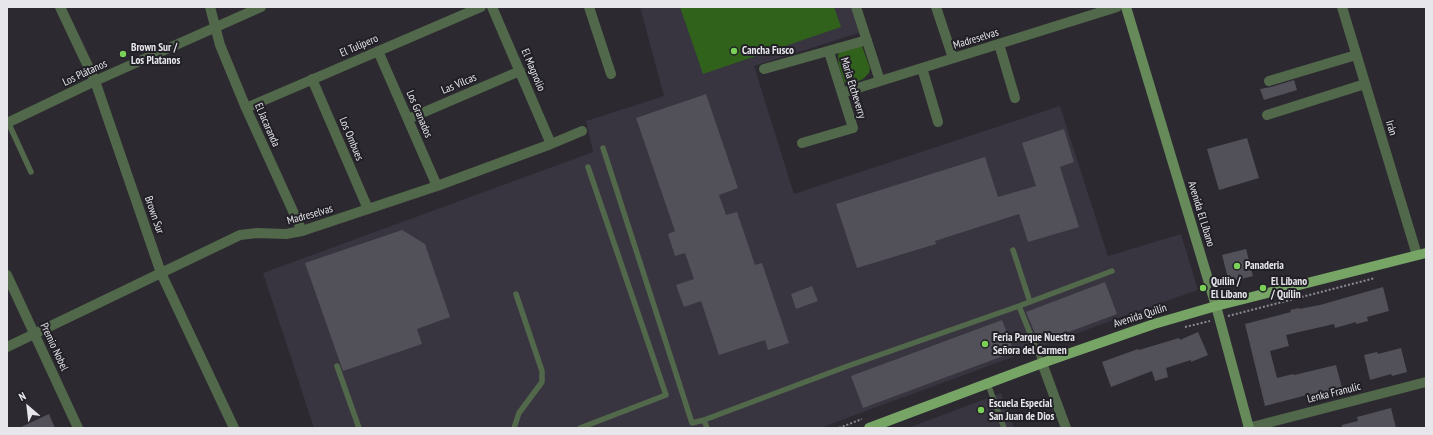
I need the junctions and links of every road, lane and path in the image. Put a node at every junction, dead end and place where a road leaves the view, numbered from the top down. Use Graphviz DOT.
graph roads {
  1 [pos="60,7"];
  2 [pos="210,7"];
  3 [pos="261,7"];
  4 [pos="481,7"];
  5 [pos="492,7"];
  6 [pos="589,7"];
  7 [pos="856,7"];
  8 [pos="936,7"];
  9 [pos="1117,7"];
  10 [pos="1126,7"];
  11 [pos="1342,7"];
  12 [pos="214,27"];
  13 [pos="866,40"];
  14 [pos="999,44"];
  15 [pos="378,51"];
  16 [pos="829,52"];
  17 [pos="1356,55"];
  18 [pos="953,58"];
  19 [pos="922,68"];
  20 [pos="520,70"];
  21 [pos="764,70"];
  22 [pos="611,74"];
  23 [pos="312,79"];
  24 [pos="95,81"];
  25 [pos="880,81"];
  26 [pos="1269,81"];
  27 [pos="1365,84"];
  28 [pos="842,92"];
  29 [pos="1016,98"];
  30 [pos="246,108"];
  31 [pos="1267,115"];
  32 [pos="408,119"];
  33 [pos="938,122"];
  34 [pos="7,123"];
  35 [pos="582,131"];
  36 [pos="802,143"];
  37 [pos="551,144"];
  38 [pos="603,148"];
  39 [pos="588,167"];
  40 [pos="31,172"];
  41 [pos="437,186"];
  42 [pos="368,209"];
  43 [pos="302,231"];
  44 [pos="1013,250"];
  45 [pos="1422,254"];
  46 [pos="1112,270"];
  47 [pos="161,273"];
  48 [pos="7,275"];
  49 [pos="1381,276"];
  50 [pos="516,294"];
  51 [pos="1030,302"];
  52 [pos="1019,306"];
  53 [pos="1216,306"];
  54 [pos="1231,315"];
  55 [pos="35,334"];
  56 [pos="7,347"];
  57 [pos="1042,363"];
  58 [pos="337,366"];
  59 [pos="1426,382"];
  60 [pos="988,384"];
  61 [pos="704,420"];
  62 [pos="78,428"];
  63 [pos="234,428"];
  64 [pos="359,428"];
  65 [pos="514,428"];
  66 [pos="580,428"];
  67 [pos="707,428"];
  68 [pos="870,428"];
  69 [pos="1004,428"];
  70 [pos="1066,428"];
  71 [pos="1249,428"];
  1 -- 24 [label="street, Brown Sur"];
  2 -- 12 [label="street, El Jacaranda"];
  3 -- 12 [label="street, Los Plátanos"];
  4 -- 15 [label="street, El Tulipero"];
  5 -- 20 [label="street, El Magnolio"];
  6 -- 22 [label="street"];
  7 -- 13 [label="street"];
  8 -- 18 [label="street"];
  9 -- 14 [label="street, Madreselvas"];
  10 -- 53 [label="main road, Avenida El Líbano"];
  11 -- 17 [label="street, Irán"];
  12 -- 24 [label="street, Los Plátanos"];
  12 -- 30 [label="street, El Jacaranda"];
  13 -- 16 [label="street"];
  13 -- 25 [label="street"];
  14 -- 18 [label="street, Madreselvas"];
  14 -- 29 [label="street"];
  15 -- 23 [label="street, El Tulipero"];
  15 -- 32 [label="street, Los Granados"];
  16 -- 21 [label="street"];
  16 -- 28 [label="street, María Etcheverry"];
  17 -- 26 [label="street"];
  17 -- 27 [label="street, Irán"];
  18 -- 19 [label="street, Madreselvas"];
  19 -- 25 [label="street, Madreselvas"];
  19 -- 33 [label="street"];
  20 -- 32 [label="street, Las Vilcas"];
  20 -- 37 [label="street, El Magnolio"];
  23 -- 30 [label="street, El Tulipero"];
  23 -- 42 [label="street, Los Ombues"];
  24 -- 34 [label="street, Los Plátanos"];
  24 -- 47 [label="street, Brown Sur"];
  25 -- 28 [label="street, Madreselvas"];
  27 -- 31 [label="street"];
  27 -- 45 [label="street, Irán"];
  28 -- 36 [label="street, María Etcheverry"];
  30 -- 43 [label="street, El Jacaranda"];
  32 -- 41 [label="street, Los Granados"];
  34 -- 40 [label="lane"];
  35 -- 37 [label="street, Madreselvas"];
  37 -- 41 [label="street, Madreselvas"];
  38 -- 61 [label="lane"];
  39 -- 66 [label="lane"];
  41 -- 42 [label="street, Madreselvas"];
  42 -- 43 [label="street, Madreselvas"];
  43 -- 47 [label="street, Madreselvas"];
  44 -- 51 [label="lane"];
  45 -- 53 [label="main road, Avenida Quilín"];
  46 -- 51 [label="lane"];
  47 -- 55 [label="street, Madreselvas"];
  47 -- 63 [label="street, Brown Sur"];
  48 -- 55 [label="street, Premio Nobel"];
  49 -- 54 [label="path"];
  50 -- 65 [label="lane"];
  51 -- 52 [label="lane"];
  52 -- 57 [label="lane"];
  52 -- 61 [label="lane"];
  53 -- 57 [label="main road, Avenida Quilín"];
  53 -- 71 [label="main road, Avenida El Líbano"];
  55 -- 56 [label="street, Madreselvas"];
  55 -- 62 [label="street, Premio Nobel"];
  57 -- 60 [label="main road, Avenida Quilín"];
  57 -- 70 [label="street"];
  58 -- 64 [label="lane"];
  59 -- 71 [label="street, Lenka Franulic"];
  60 -- 68 [label="main road, Avenida Quilín"];
  60 -- 69 [label="lane"];
  61 -- 67 [label="lane"];
}
